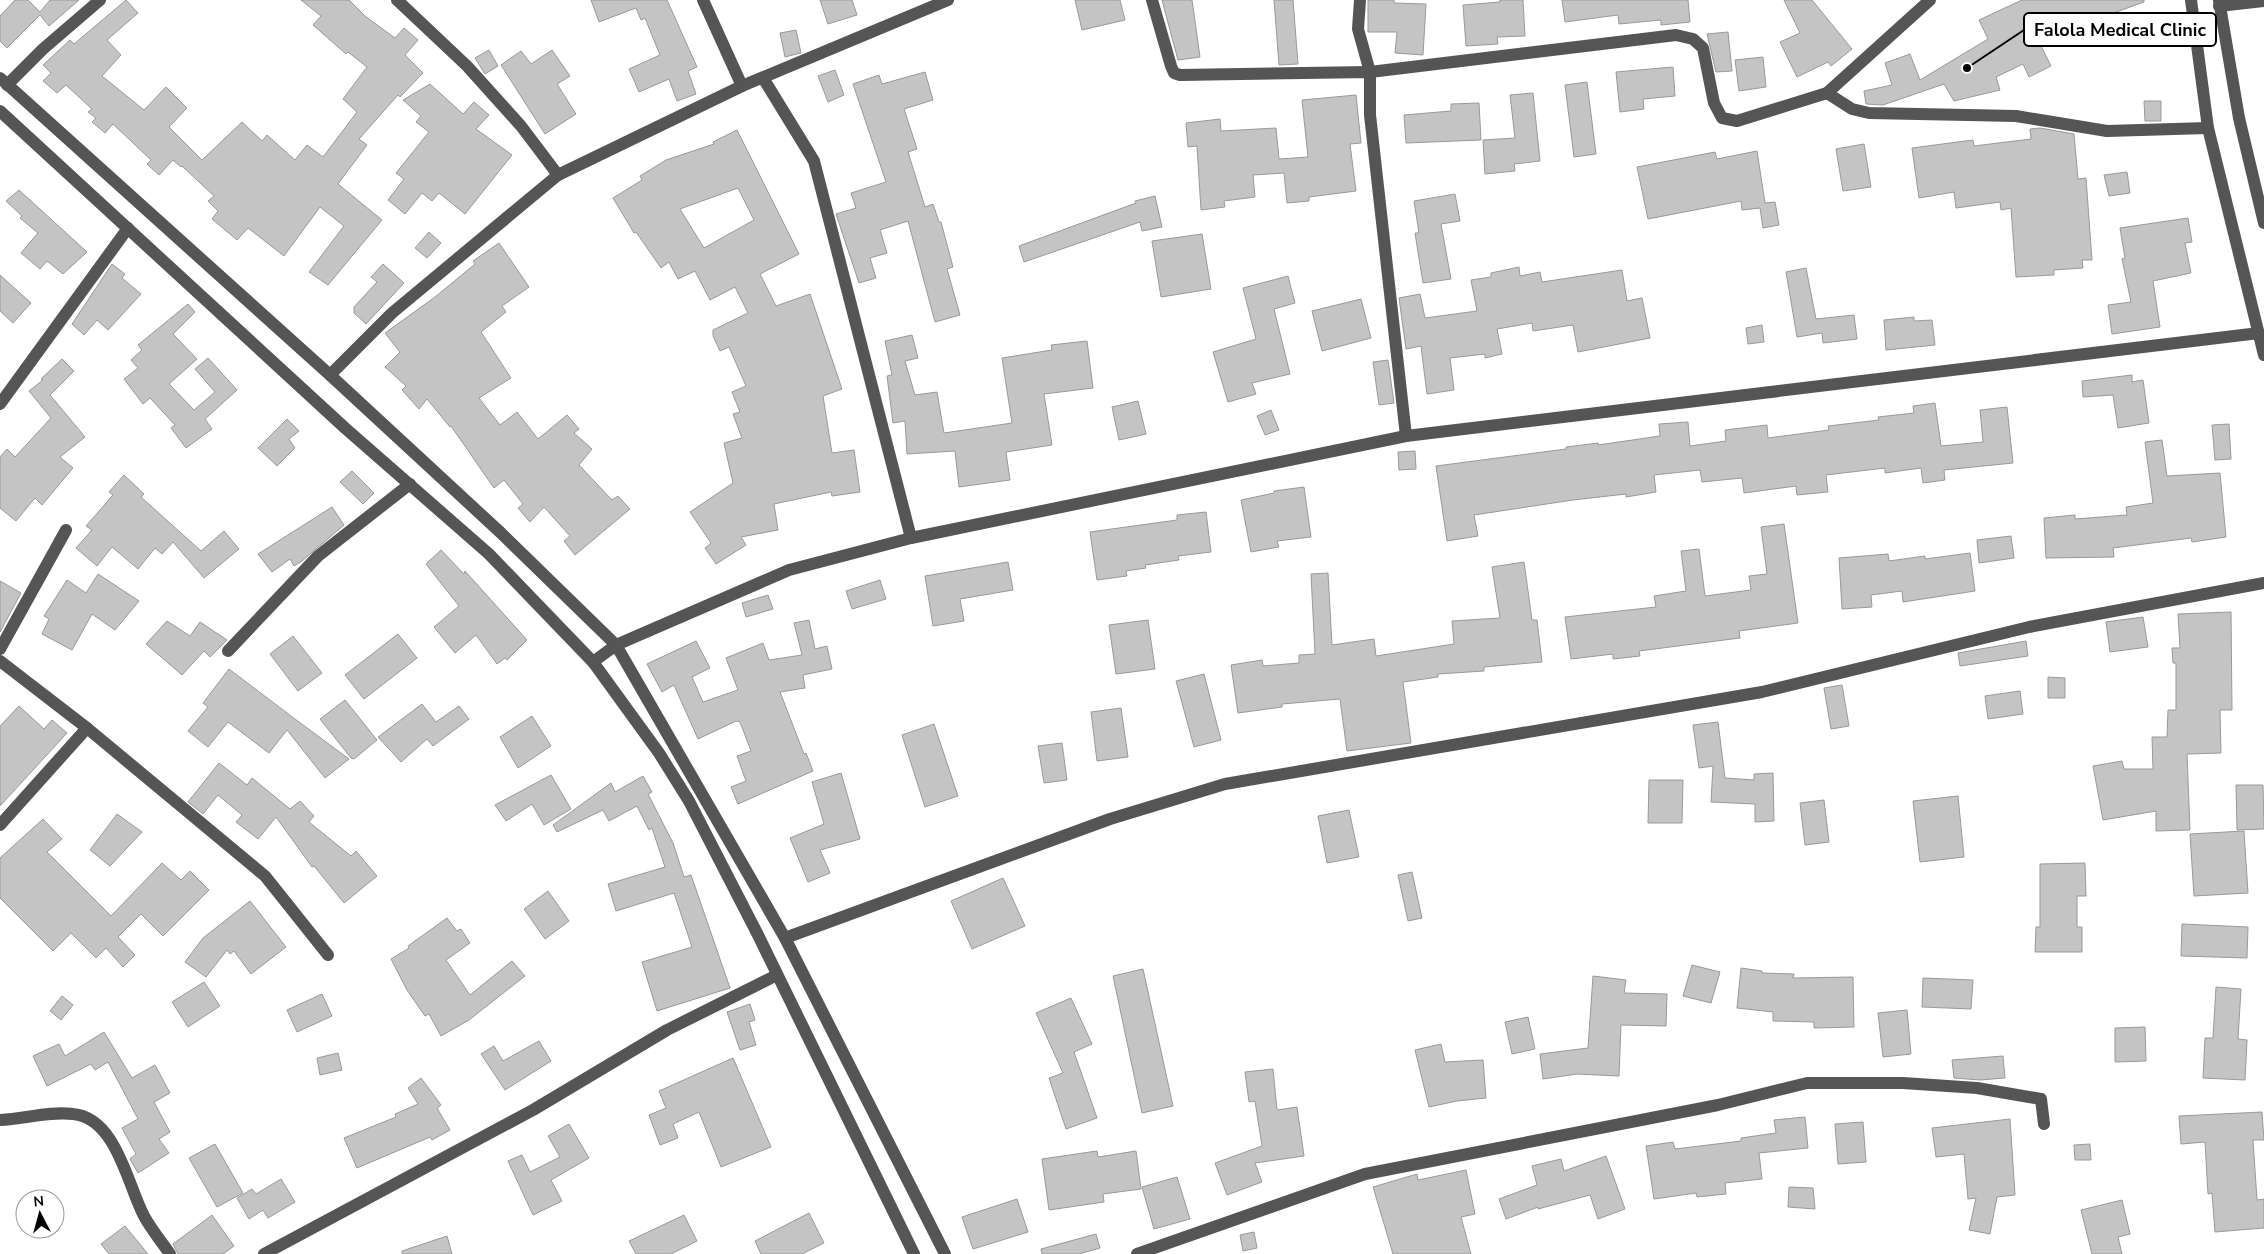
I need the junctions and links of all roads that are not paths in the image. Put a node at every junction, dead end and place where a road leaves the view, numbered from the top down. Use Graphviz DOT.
graph roads {
  1 [pos="100,0"];
  2 [pos="397,0"];
  3 [pos="703,0"];
  4 [pos="948,0"];
  5 [pos="1152,0"];
  6 [pos="1360,0"];
  7 [pos="1930,0"];
  8 [pos="2191,0"];
  9 [pos="2264,1"];
  10 [pos="933,2"];
  11 [pos="2219,3"];
  12 [pos="1370,72"];
  13 [pos="763,78"];
  14 [pos="4,82"];
  15 [pos="742,86"];
  16 [pos="1826,93"];
  17 [pos="0,111"];
  18 [pos="2208,128"];
  19 [pos="558,175"];
  20 [pos="2264,223"];
  21 [pos="128,228"];
  22 [pos="2259,334"];
  23 [pos="2264,355"];
  24 [pos="330,375"];
  25 [pos="0,404"];
  26 [pos="1406,436"];
  27 [pos="410,484"];
  28 [pos="66,530"];
  29 [pos="910,538"];
  30 [pos="2264,583"];
  31 [pos="616,645"];
  32 [pos="0,649"];
  33 [pos="228,651"];
  34 [pos="0,661"];
  35 [pos="593,662"];
  36 [pos="87,728"];
  37 [pos="0,825"];
  38 [pos="785,938"];
  39 [pos="328,955"];
  40 [pos="777,975"];
  41 [pos="0,1120"];
  42 [pos="2044,1124"];
  43 [pos="170,1254"];
  44 [pos="264,1254"];
  45 [pos="914,1254"];
  46 [pos="945,1254"];
  47 [pos="1137,1254"];
  1 -- 14 [label="street"];
  2 -- 19 [label="street"];
  3 -- 15 [label="street"];
  4 -- 10 [label="street"];
  5 -- 12 [label="street"];
  6 -- 12 [label="street"];
  7 -- 16 [label="street"];
  8 -- 18 [label="street"];
  9 -- 11 [label="street"];
  10 -- 13 [label="street"];
  11 -- 20 [label="street"];
  12 -- 16 [label="street"];
  12 -- 26 [label="street"];
  13 -- 15 [label="street"];
  13 -- 29 [label="street"];
  14 -- 24 [label="street"];
  15 -- 19 [label="street"];
  16 -- 18 [label="street"];
  17 -- 21 [label="street"];
  18 -- 22 [label="street"];
  19 -- 24 [label="street"];
  21 -- 25 [label="street"];
  21 -- 27 [label="street"];
  22 -- 23 [label="street"];
  22 -- 26 [label="street"];
  24 -- 31 [label="street"];
  26 -- 29 [label="street"];
  27 -- 33 [label="street"];
  27 -- 35 [label="street"];
  28 -- 32 [label="street"];
  29 -- 31 [label="street"];
  30 -- 38 [label="street"];
  31 -- 35 [label="street"];
  31 -- 38 [label="street"];
  34 -- 36 [label="street"];
  35 -- 40 [label="street"];
  36 -- 37 [label="street"];
  36 -- 39 [label="street"];
  38 -- 46 [label="street"];
  40 -- 44 [label="street"];
  40 -- 45 [label="street"];
  41 -- 43 [label="street"];
  42 -- 47 [label="street"];
}
